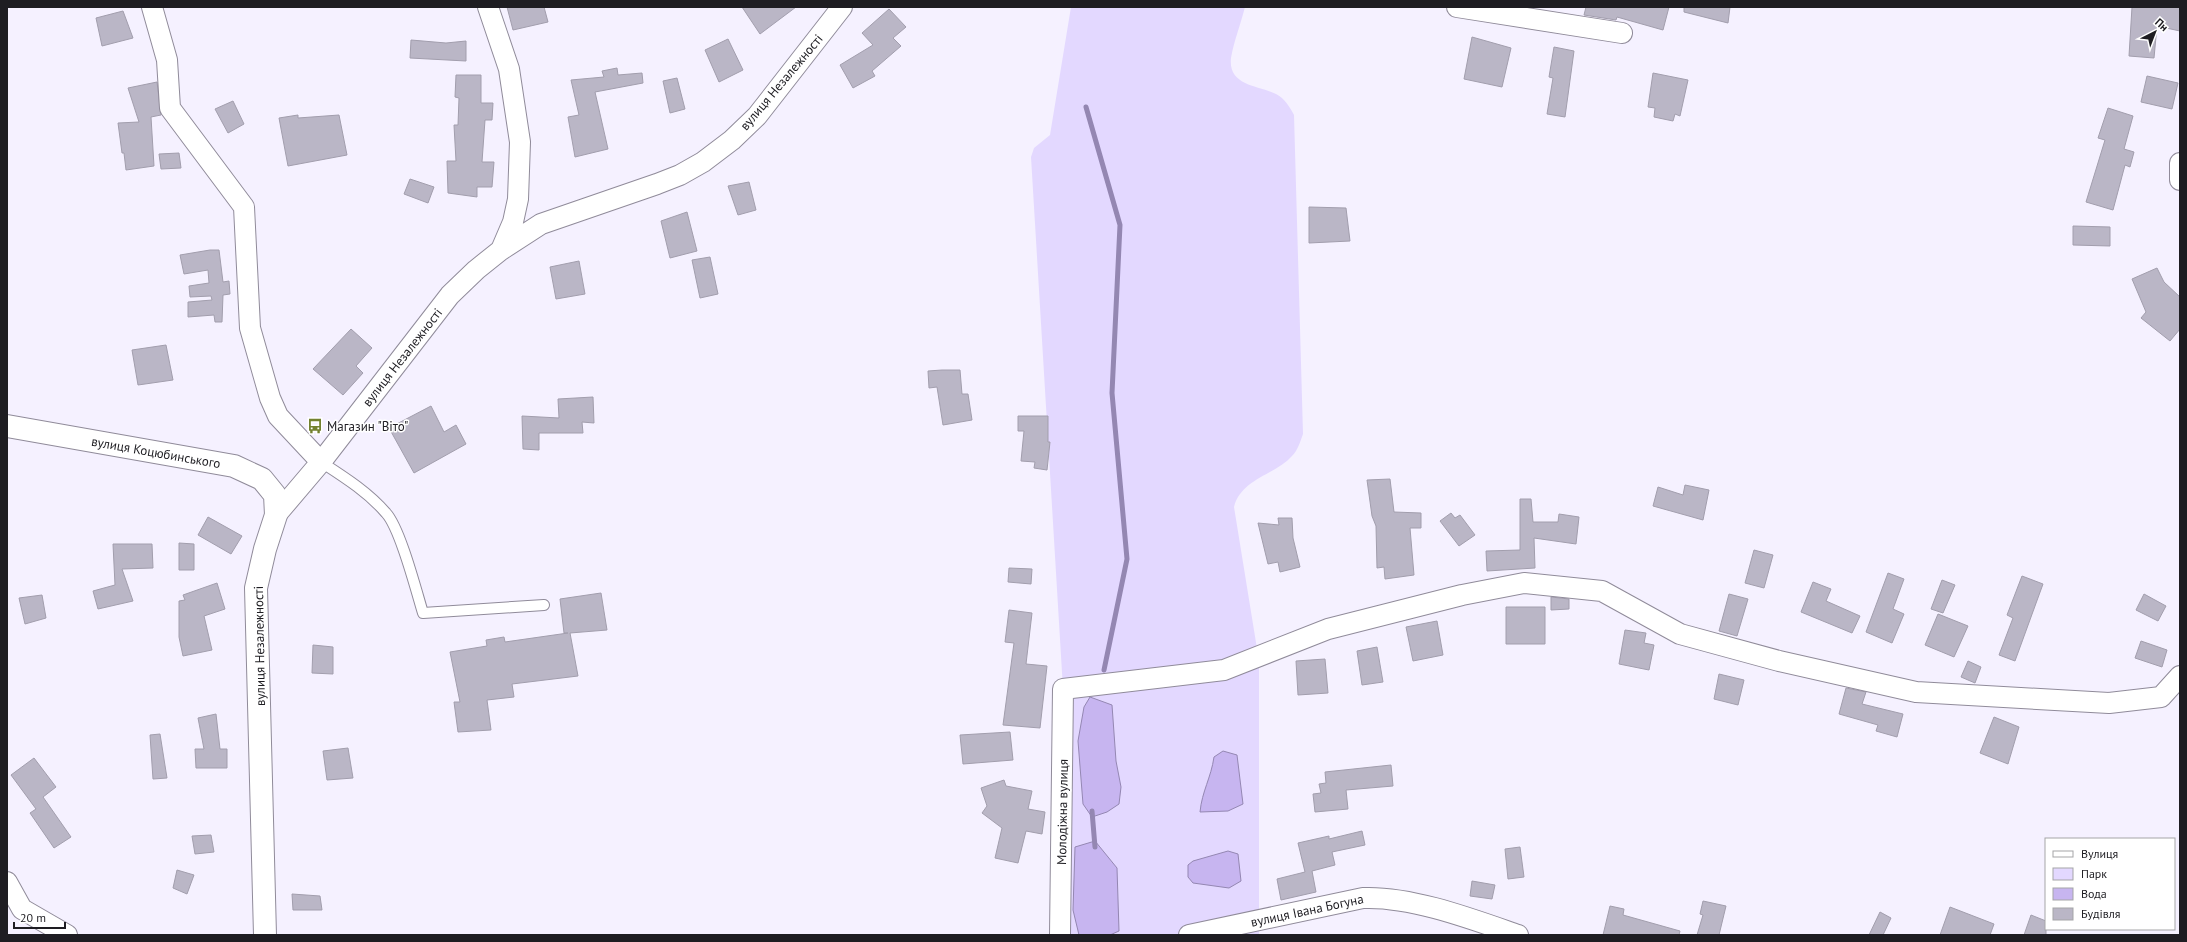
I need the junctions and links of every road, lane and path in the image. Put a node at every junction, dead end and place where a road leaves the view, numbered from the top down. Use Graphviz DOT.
graph roads {
  1 [pos="152,7"];
  2 [pos="488,7"];
  3 [pos="842,7"];
  4 [pos="1457,7"];
  5 [pos="1622,33"];
  6 [pos="2180,163"];
  7 [pos="2180,180"];
  8 [pos="501,250"];
  9 [pos="7,426"];
  10 [pos="321,462"];
  11 [pos="276,516"];
  12 [pos="544,605"];
  13 [pos="2180,676"];
  14 [pos="7,882"];
  15 [pos="15,913"];
  16 [pos="67,935"];
  17 [pos="265,935"];
  18 [pos="1060,935"];
  19 [pos="1189,935"];
  20 [pos="1518,935"];
  1 -- 10 [label="street"];
  2 -- 8 [label="street"];
  3 -- 8 [label="street, вулиця Незалежності"];
  4 -- 5 [label="street"];
  6 -- 7 [label="street"];
  8 -- 10 [label="street, вулиця Незалежності"];
  9 -- 11 [label="street, вулиця Коцюбинського"];
  10 -- 11 [label="street, вулиця Незалежності"];
  10 -- 12 [label="lane"];
  11 -- 17 [label="street, вулиця Незалежності"];
  13 -- 18 [label="street, Молодіжна вулиця"];
  14 -- 15 [label="street"];
  15 -- 16 [label="street"];
  19 -- 20 [label="street, вулиця Івана Богуна"];
}
